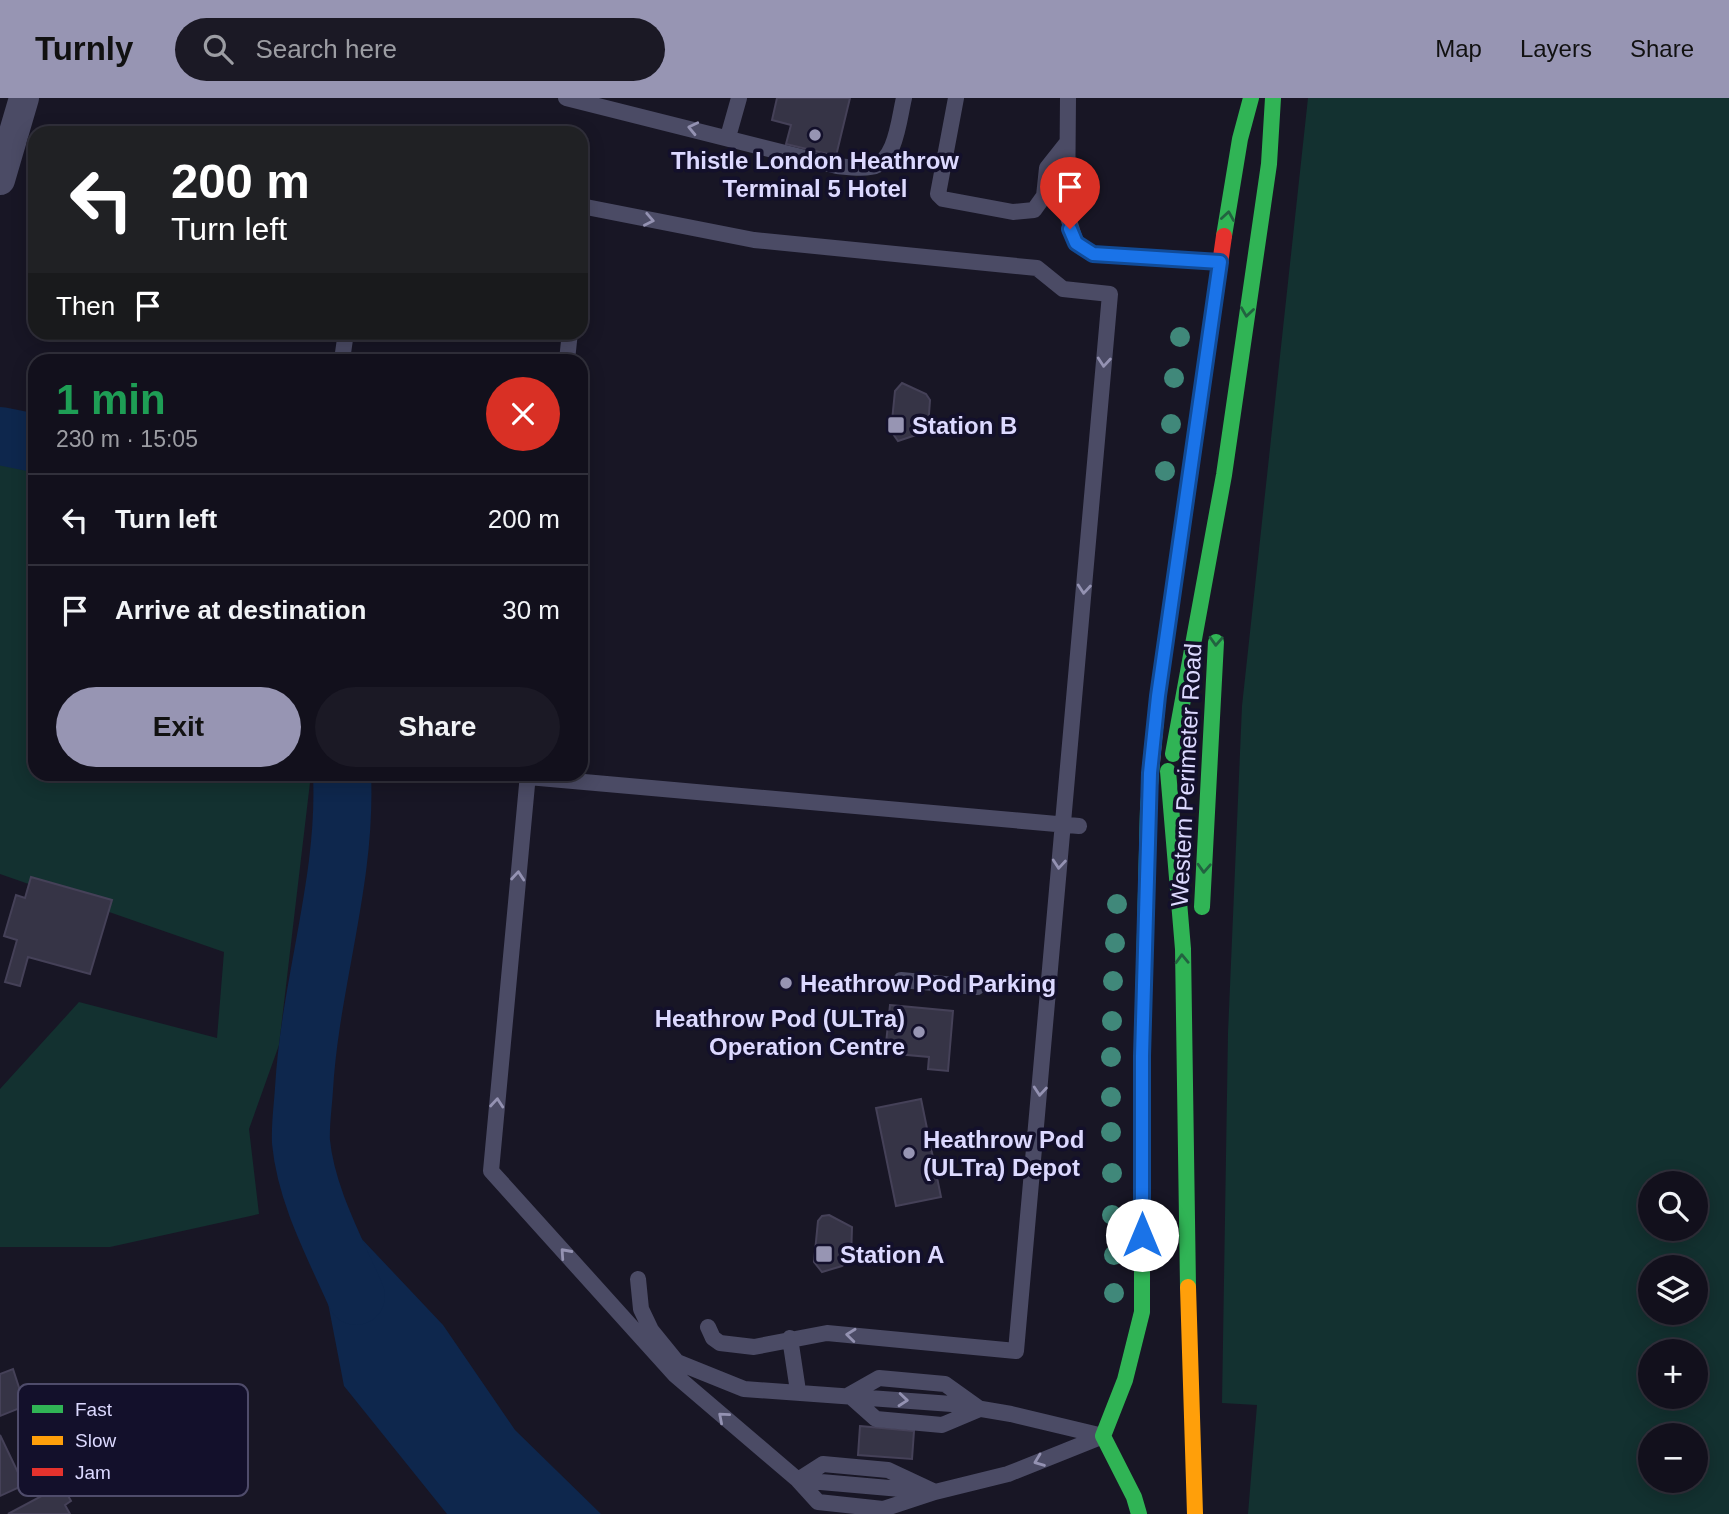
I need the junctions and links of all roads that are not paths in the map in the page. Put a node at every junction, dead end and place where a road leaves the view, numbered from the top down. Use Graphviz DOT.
graph roads {
  1 [pos="24,98"];
  2 [pos="566,98"];
  3 [pos="739,98"];
  4 [pos="904,98"];
  5 [pos="956,98"];
  6 [pos="1068,98"];
  7 [pos="1251,98"];
  8 [pos="1273,98"];
  9 [pos="728,137"];
  10 [pos="1066,144"];
  11 [pos="0,180"];
  12 [pos="588,207"];
  13 [pos="1220,262"];
  14 [pos="1224,475"];
  15 [pos="1218,600"];
  16 [pos="1216,628"];
  17 [pos="1158,696"];
  18 [pos="1169,777"];
  19 [pos="527,781"];
  20 [pos="588,781"];
  21 [pos="1071,825"];
  22 [pos="1149,854"];
  23 [pos="901,979"];
  24 [pos="977,988"];
  25 [pos="1186,1077"];
  26 [pos="638,1279"];
  27 [pos="708,1327"];
  28 [pos="790,1338"];
  29 [pos="798,1391"];
  30 [pos="1103,1436"];
  31 [pos="1139,1514"];
  32 [pos="1195,1514"];
  1 -- 11 [label="street"];
  9 -- 2 [label="lane, one-way"];
  3 -- 9 [label="lane"];
  4 -- 9 [label="lane"];
  5 -- 10 [label="lane"];
  6 -- 10 [label="lane"];
  13 -- 7 [label="street, Western Perimeter Road, one-way"];
  8 -- 14 [label="street, Western Perimeter Road, one-way"];
  10 -- 13 [label="lane"];
  12 -- 21 [label="lane, one-way"];
  13 -- 17 [label="street, Western Perimeter Road"];
  14 -- 15 [label="street, Western Perimeter Road"];
  14 -- 18 [label="street, Western Perimeter Road"];
  16 -- 25 [label="street, Western Perimeter Road, one-way"];
  17 -- 18 [label="street, Western Perimeter Road"];
  17 -- 22 [label="street, Western Perimeter Road"];
  18 -- 22 [label="street, Western Perimeter Road"];
  25 -- 18 [label="street, Western Perimeter Road, one-way"];
  30 -- 19 [label="lane, one-way"];
  20 -- 21 [label="lane"];
  21 -- 28 [label="lane, one-way"];
  22 -- 30 [label="street, Western Perimeter Road"];
  23 -- 24 [label="lane"];
  25 -- 32 [label="street, Western Perimeter Road"];
  26 -- 29 [label="lane"];
  27 -- 28 [label="lane"];
  28 -- 29 [label="lane"];
  29 -- 30 [label="lane, one-way"];
  30 -- 31 [label="street"];
}
